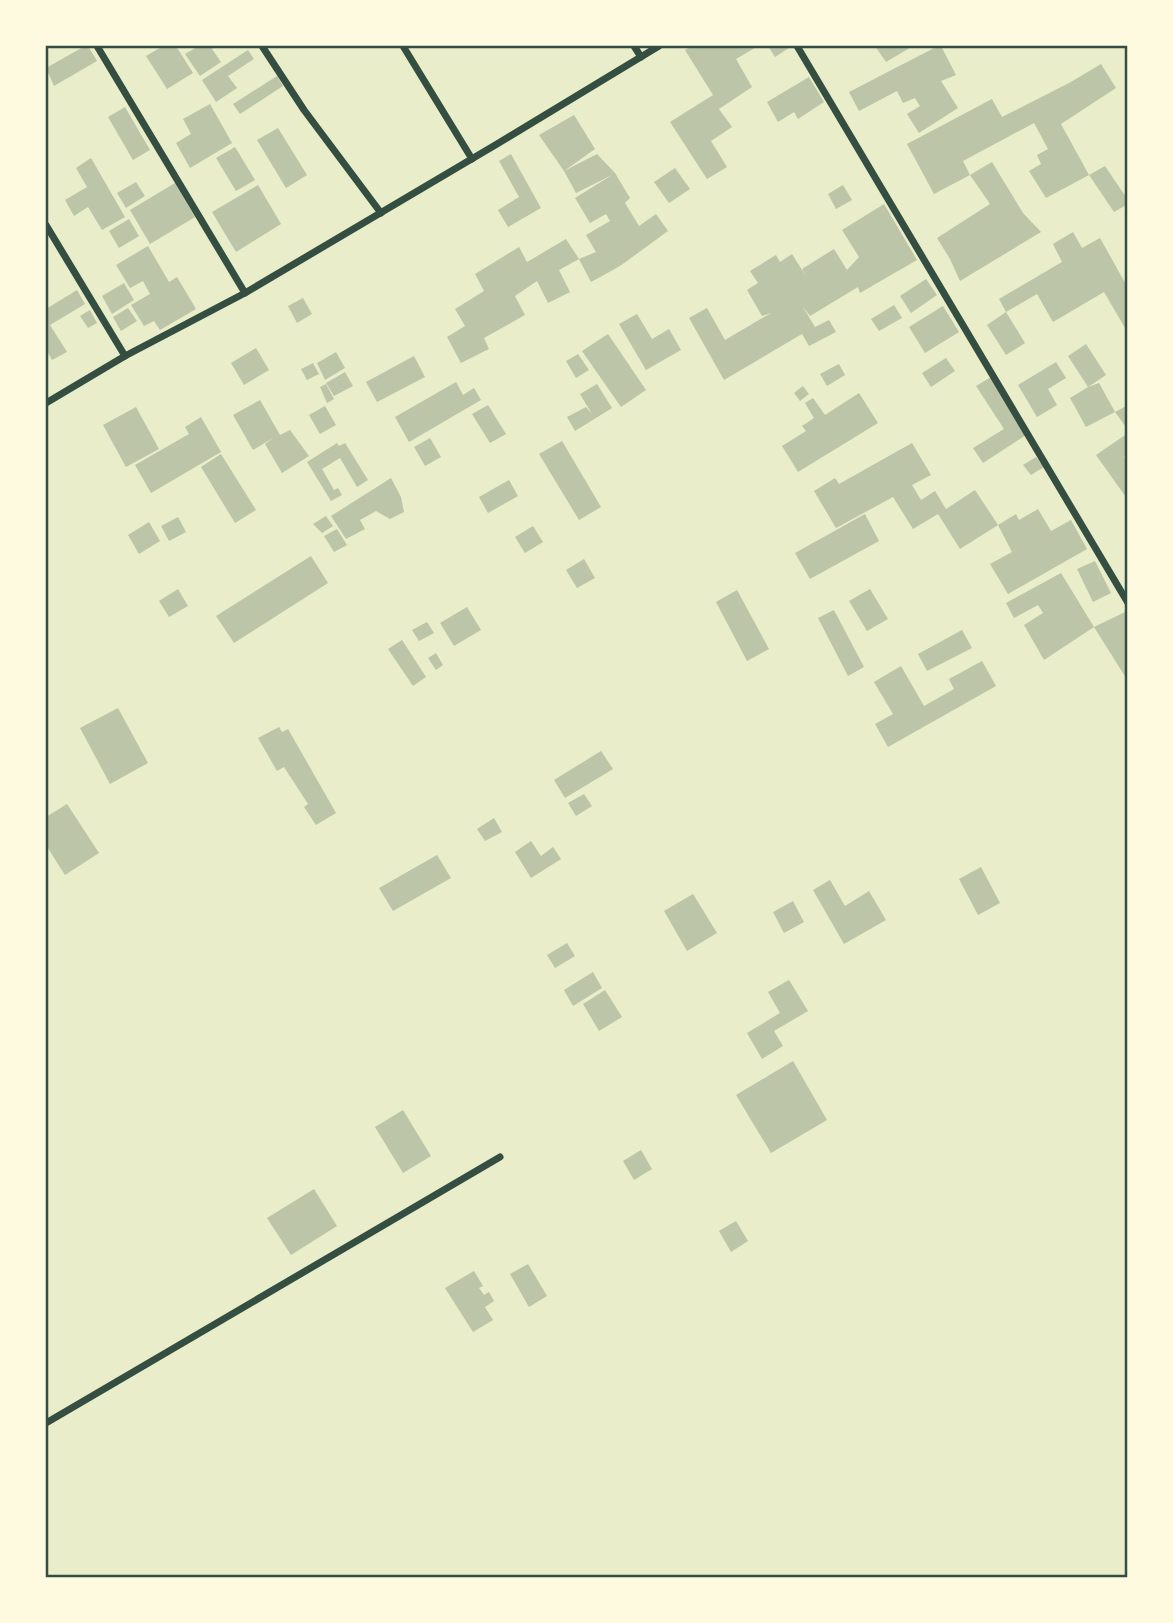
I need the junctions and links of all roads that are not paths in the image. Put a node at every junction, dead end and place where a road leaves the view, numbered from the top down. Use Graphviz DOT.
graph roads {
  1 [pos="97,46"];
  2 [pos="262,46"];
  3 [pos="403,46"];
  4 [pos="634,46"];
  5 [pos="659,46"];
  6 [pos="797,46"];
  7 [pos="641,57"];
  8 [pos="472,159"];
  9 [pos="381,213"];
  10 [pos="46,225"];
  11 [pos="246,293"];
  12 [pos="125,356"];
  13 [pos="46,403"];
  14 [pos="1128,603"];
  15 [pos="500,1157"];
  16 [pos="46,1423"];
  1 -- 11 [label="street"];
  2 -- 9 [label="street"];
  3 -- 8 [label="street"];
  4 -- 7 [label="street"];
  5 -- 7 [label="street"];
  6 -- 14 [label="street"];
  7 -- 8 [label="street"];
  8 -- 9 [label="street"];
  9 -- 11 [label="street"];
  10 -- 12 [label="street"];
  11 -- 12 [label="street"];
  12 -- 13 [label="street"];
  15 -- 16 [label="street"];
}
